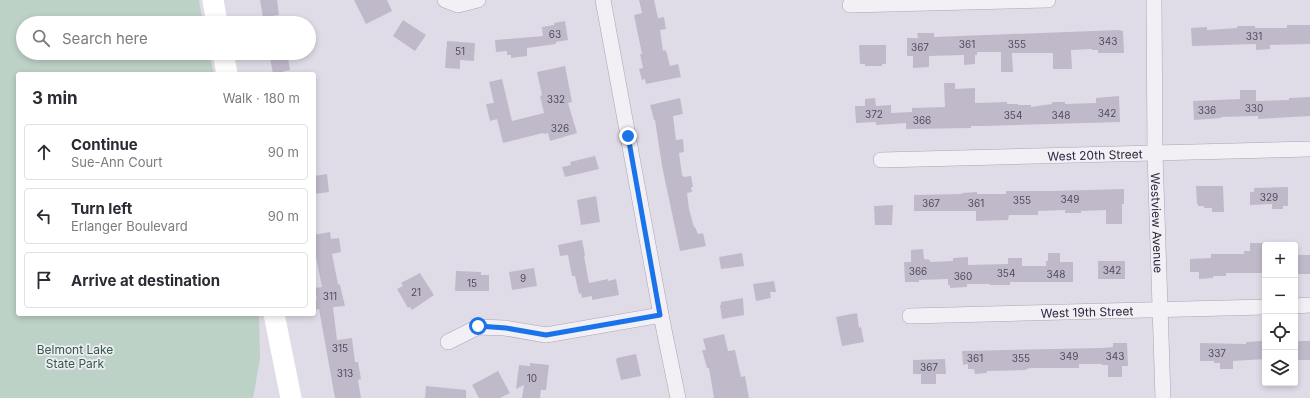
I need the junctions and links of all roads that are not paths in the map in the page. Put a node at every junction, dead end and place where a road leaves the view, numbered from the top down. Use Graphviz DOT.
graph roads {
  1 [pos="213,0"];
  2 [pos="445,0"];
  3 [pos="478,0"];
  4 [pos="603,0"];
  5 [pos="1048,0"];
  6 [pos="1154,0"];
  7 [pos="850,5"];
  8 [pos="216,16"];
  9 [pos="224,60"];
  10 [pos="227,72"];
  11 [pos="1310,149"];
  12 [pos="1155,154"];
  13 [pos="881,160"];
  14 [pos="1310,305"];
  15 [pos="1298,306"];
  16 [pos="1262,307"];
  17 [pos="1160,310"];
  18 [pos="660,315"];
  19 [pos="274,316"];
  20 [pos="910,316"];
  21 [pos="448,342"];
  22 [pos="291,398"];
  23 [pos="678,398"];
  24 [pos="1163,398"];
  1 -- 8 [label="street"];
  2 -- 3 [label="street"];
  4 -- 18 [label="street"];
  5 -- 7 [label="street"];
  6 -- 12 [label="street, Westview Avenue"];
  9 -- 10 [label="street"];
  11 -- 12 [label="street, West 20th Street"];
  12 -- 13 [label="street, West 20th Street"];
  12 -- 17 [label="street, Westview Avenue"];
  14 -- 15 [label="street"];
  16 -- 17 [label="street, West 19th Street"];
  17 -- 20 [label="street, West 19th Street"];
  17 -- 24 [label="street, Westview Avenue"];
  18 -- 21 [label="street"];
  18 -- 23 [label="street"];
  19 -- 22 [label="street"];
}
